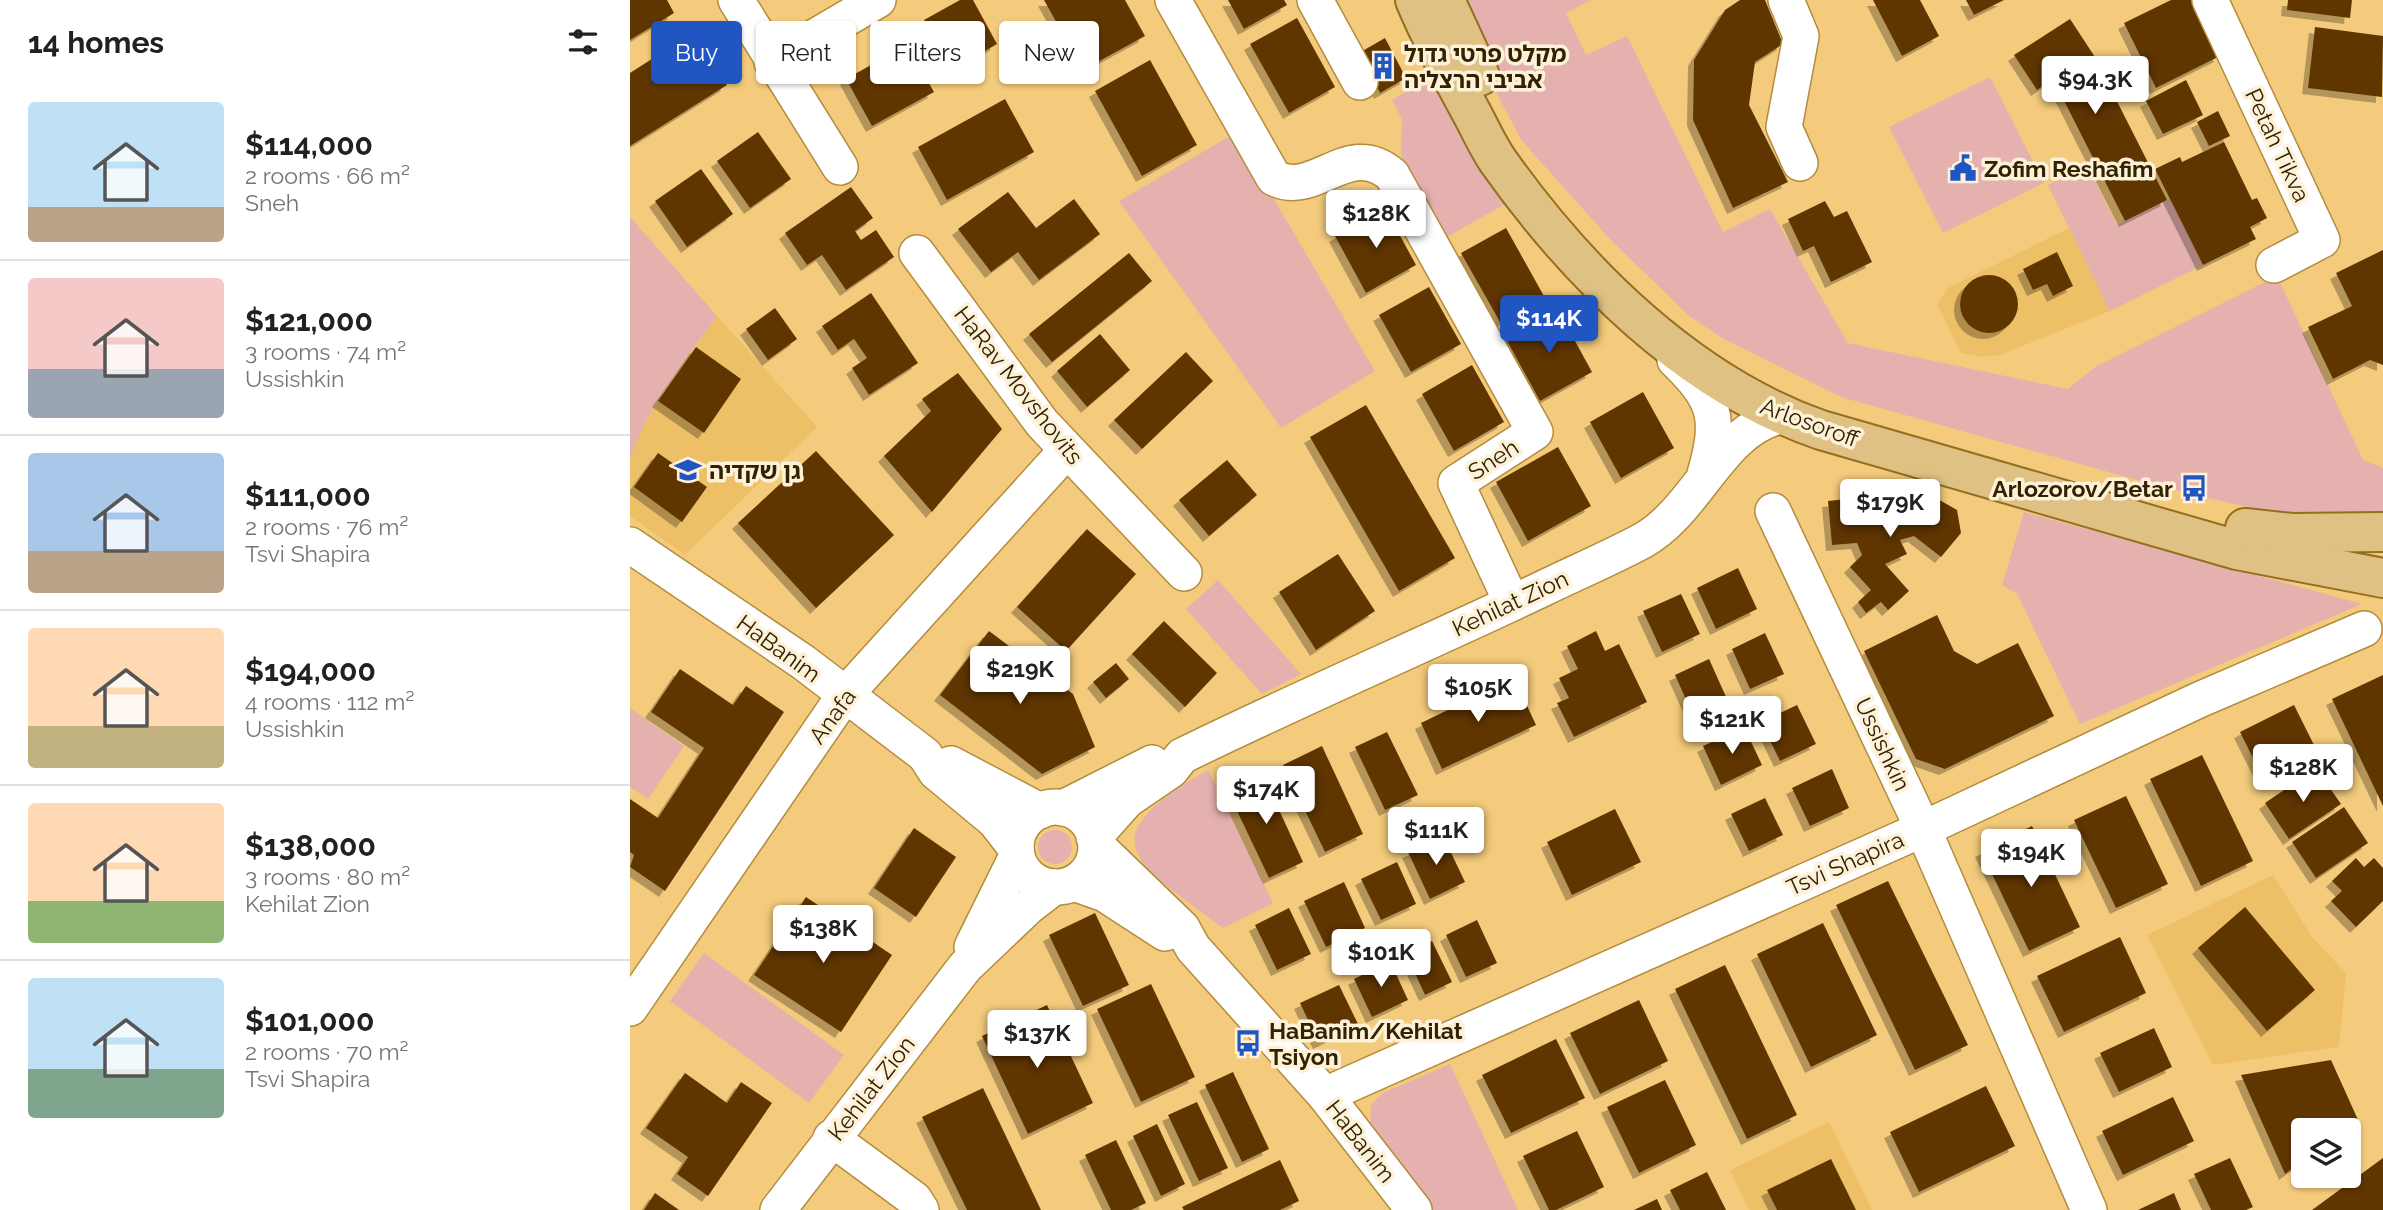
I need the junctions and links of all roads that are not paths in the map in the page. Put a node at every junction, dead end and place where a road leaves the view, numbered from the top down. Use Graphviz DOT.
graph roads {
  1 [pos="736,0"];
  2 [pos="878,0"];
  3 [pos="1173,0"];
  4 [pos="1315,0"];
  5 [pos="1415,0"];
  6 [pos="1445,0"];
  7 [pos="1786,0"];
  8 [pos="2210,0"];
  9 [pos="842,21"];
  10 [pos="756,34"];
  11 [pos="1360,82"];
  12 [pos="786,84"];
  13 [pos="1800,163"];
  14 [pos="840,167"];
  15 [pos="917,253"];
  16 [pos="2274,265"];
  17 [pos="1622,302"];
  18 [pos="1781,416"];
  19 [pos="1066,451"];
  20 [pos="1704,477"];
  21 [pos="1773,511"];
  22 [pos="2383,532"];
  23 [pos="630,545"];
  24 [pos="1184,573"];
  25 [pos="2383,578"];
  26 [pos="1512,603"];
  27 [pos="2364,629"];
  28 [pos="844,696"];
  29 [pos="925,755"];
  30 [pos="1182,756"];
  31 [pos="1051,809"];
  32 [pos="1923,829"];
  33 [pos="1095,841"];
  34 [pos="1017,852"];
  35 [pos="1064,885"];
  36 [pos="1193,948"];
  37 [pos="965,967"];
  38 [pos="636,985"];
  39 [pos="1325,1094"];
  40 [pos="831,1138"];
  41 [pos="778,1210"];
  42 [pos="921,1210"];
  43 [pos="1414,1210"];
  44 [pos="2089,1210"];
  1 -- 10 [label="street"];
  2 -- 9 [label="street"];
  3 -- 26 [label="street, Sneh"];
  4 -- 11 [label="street"];
  5 -- 17 [label="main road, Arlosoroff"];
  6 -- 22 [label="main road, Arlosoroff"];
  7 -- 13 [label="street"];
  8 -- 16 [label="street, Petah Tikva"];
  12 -- 14 [label="street"];
  15 -- 19 [label="street, HaRav Movshovits"];
  17 -- 18 [label="main road, Arlosoroff"];
  17 -- 20 [label="street, Kehilat Zion"];
  18 -- 20 [label="street, Kehilat Zion"];
  18 -- 25 [label="main road, Arlosoroff"];
  19 -- 24 [label="street, HaRav Movshovits"];
  19 -- 28 [label="street, Anafa"];
  20 -- 26 [label="street, Kehilat Zion"];
  21 -- 32 [label="street, Ussishkin"];
  23 -- 28 [label="street, HaBanim"];
  26 -- 30 [label="street, Kehilat Zion"];
  27 -- 32 [label="street, Tsvi Shapira"];
  28 -- 29 [label="street, HaBanim"];
  28 -- 38 [label="street, Anafa"];
  29 -- 31 [label="street, HaBanim"];
  29 -- 34 [label="street, HaBanim"];
  30 -- 31 [label="street, Kehilat Zion"];
  30 -- 33 [label="street, Kehilat Zion"];
  31 -- 33 [label="street"];
  31 -- 34 [label="street"];
  32 -- 39 [label="street, Tsvi Shapira"];
  32 -- 44 [label="street, Ussishkin"];
  33 -- 35 [label="street"];
  33 -- 36 [label="street, HaBanim"];
  34 -- 35 [label="street"];
  34 -- 37 [label="street, Kehilat Zion"];
  35 -- 36 [label="street, HaBanim"];
  35 -- 37 [label="street, Kehilat Zion"];
  36 -- 39 [label="street, HaBanim"];
  37 -- 40 [label="street, Kehilat Zion"];
  39 -- 43 [label="street, HaBanim"];
  40 -- 41 [label="street, Kehilat Zion"];
  40 -- 42 [label="street"];
}
